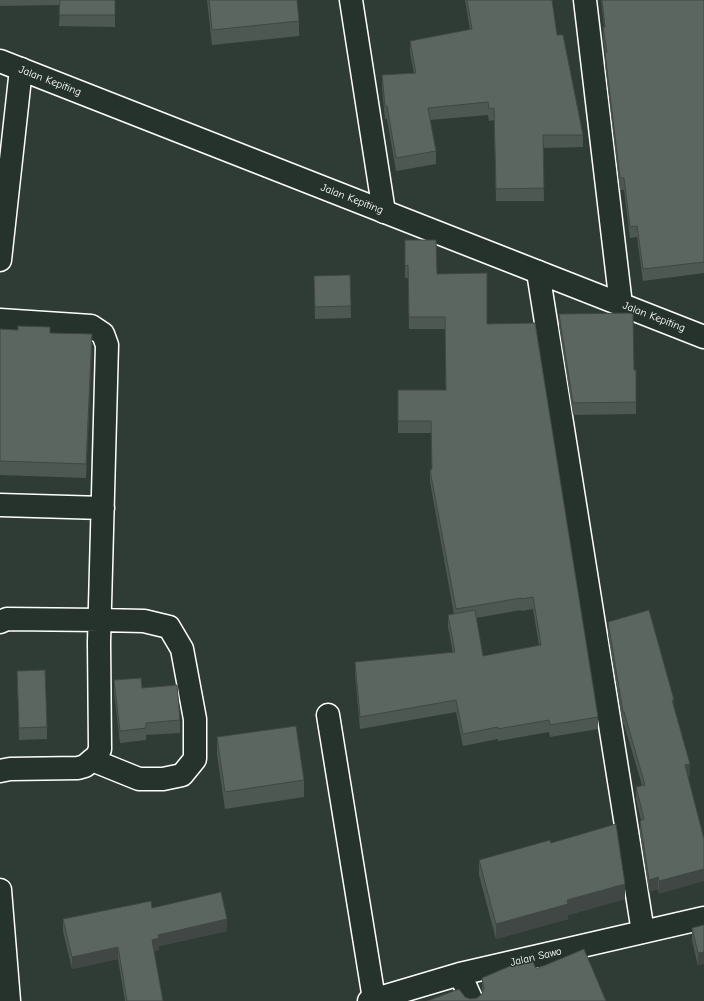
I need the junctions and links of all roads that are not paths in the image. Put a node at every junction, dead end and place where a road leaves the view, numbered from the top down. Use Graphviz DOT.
graph roads {
  1 [pos="351,0"];
  2 [pos="585,0"];
  3 [pos="0,61"];
  4 [pos="21,69"];
  5 [pos="384,212"];
  6 [pos="0,260"];
  7 [pos="538,272"];
  8 [pos="622,304"];
  9 [pos="0,320"];
  10 [pos="704,337"];
  11 [pos="0,505"];
  12 [pos="103,508"];
  13 [pos="100,620"];
  14 [pos="0,622"];
  15 [pos="328,715"];
  16 [pos="92,760"];
  17 [pos="0,771"];
  18 [pos="0,890"];
  19 [pos="704,918"];
  20 [pos="643,932"];
  21 [pos="460,974"];
  22 [pos="372,1000"];
  23 [pos="9,1001"];
  24 [pos="472,1001"];
  1 -- 5 [label="street"];
  2 -- 8 [label="street"];
  3 -- 4 [label="street, Jalan Kepiting"];
  4 -- 5 [label="street, Jalan Kepiting"];
  4 -- 6 [label="street"];
  5 -- 7 [label="street, Jalan Kepiting"];
  7 -- 8 [label="street, Jalan Kepiting"];
  7 -- 20 [label="street"];
  8 -- 10 [label="street, Jalan Kepiting"];
  9 -- 12 [label="street"];
  11 -- 12 [label="street"];
  12 -- 13 [label="street"];
  13 -- 14 [label="street"];
  13 -- 16 [label="street"];
  13 -- 16 [label="street"];
  15 -- 22 [label="street"];
  16 -- 17 [label="street"];
  18 -- 23 [label="street"];
  19 -- 20 [label="street, Jalan Sawo"];
  20 -- 21 [label="street, Jalan Sawo"];
  21 -- 22 [label="street, Jalan Sawo"];
  21 -- 24 [label="street"];
}
